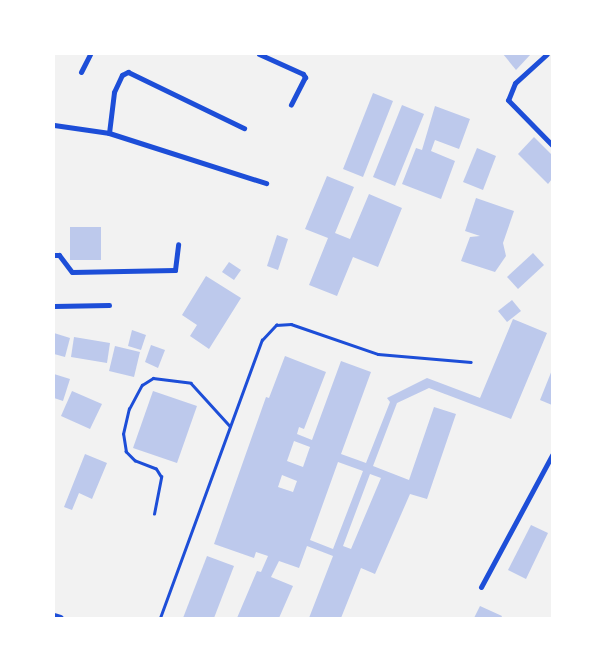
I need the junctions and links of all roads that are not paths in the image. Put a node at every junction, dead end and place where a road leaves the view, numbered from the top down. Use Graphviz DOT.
graph roads {
  1 [pos="90,54"];
  2 [pos="259,54"];
  3 [pos="547,54"];
  4 [pos="81,72"];
  5 [pos="291,105"];
  6 [pos="54,125"];
  7 [pos="244,128"];
  8 [pos="109,133"];
  9 [pos="552,145"];
  10 [pos="266,183"];
  11 [pos="178,244"];
  12 [pos="54,255"];
  13 [pos="109,305"];
  14 [pos="54,306"];
  15 [pos="471,362"];
  16 [pos="230,426"];
  17 [pos="552,454"];
  18 [pos="154,514"];
  19 [pos="481,586"];
  20 [pos="54,616"];
  21 [pos="60,618"];
  22 [pos="160,618"];
  1 -- 4 [label="street"];
  2 -- 5 [label="street"];
  3 -- 9 [label="street"];
  6 -- 8 [label="street"];
  7 -- 8 [label="street"];
  8 -- 10 [label="street"];
  11 -- 12 [label="street"];
  13 -- 14 [label="street"];
  15 -- 16 [label="lane"];
  16 -- 18 [label="lane"];
  16 -- 22 [label="lane"];
  17 -- 19 [label="street"];
  20 -- 21 [label="street"];
}
